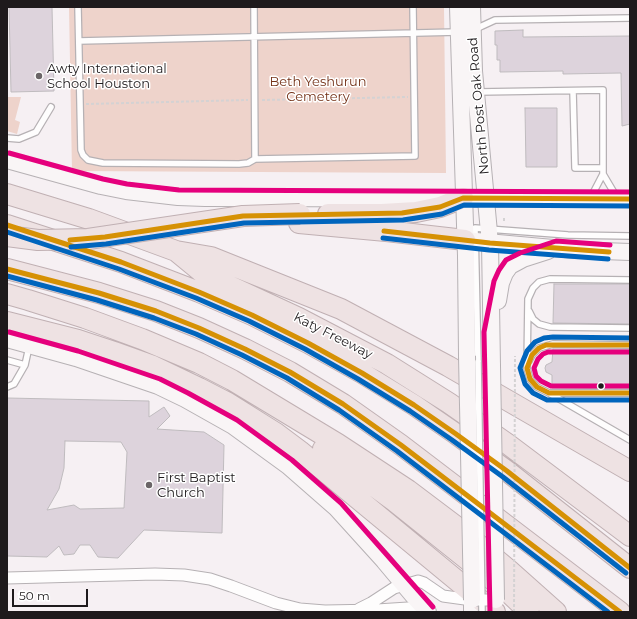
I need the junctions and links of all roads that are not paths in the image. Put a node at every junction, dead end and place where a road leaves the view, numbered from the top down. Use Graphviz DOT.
graph roads {
  1 [pos="78,7"];
  2 [pos="254,7"];
  3 [pos="413,7"];
  4 [pos="458,7"];
  5 [pos="472,7"];
  6 [pos="630,18"];
  7 [pos="465,32"];
  8 [pos="414,34"];
  9 [pos="254,37"];
  10 [pos="79,41"];
  11 [pos="573,91"];
  12 [pos="475,92"];
  13 [pos="51,107"];
  14 [pos="7,138"];
  15 [pos="7,160"];
  16 [pos="255,160"];
  17 [pos="603,171"];
  18 [pos="7,194"];
  19 [pos="463,198"];
  20 [pos="487,198"];
  21 [pos="590,199"];
  22 [pos="624,199"];
  23 [pos="300,218"];
  24 [pos="7,225"];
  25 [pos="485,235"];
  26 [pos="7,236"];
  27 [pos="630,236"];
  28 [pos="7,246"];
  29 [pos="558,248"];
  30 [pos="176,251"];
  31 [pos="630,252"];
  32 [pos="7,269"];
  33 [pos="630,280"];
  34 [pos="7,294"];
  35 [pos="528,309"];
  36 [pos="7,322"];
  37 [pos="630,328"];
  38 [pos="491,332"];
  39 [pos="7,338"];
  40 [pos="30,345"];
  41 [pos="630,345"];
  42 [pos="7,360"];
  43 [pos="479,362"];
  44 [pos="25,365"];
  45 [pos="527,368"];
  46 [pos="232,380"];
  47 [pos="7,387"];
  48 [pos="550,393"];
  49 [pos="630,394"];
  50 [pos="630,440"];
  51 [pos="630,471"];
  52 [pos="630,536"];
  53 [pos="630,568"];
  54 [pos="7,578"];
  55 [pos="404,585"];
  56 [pos="481,606"];
  57 [pos="353,610"];
  58 [pos="427,612"];
  59 [pos="529,612"];
  60 [pos="556,612"];
  61 [pos="620,612"];
  1 -- 10 [label="lane"];
  2 -- 9 [label="lane"];
  3 -- 8 [label="lane"];
  4 -- 7 [label="main road, North Post Oak Road"];
  5 -- 7 [label="main road, North Post Oak Road"];
  6 -- 7 [label="lane"];
  7 -- 8 [label="lane"];
  7 -- 12 [label="main road, North Post Oak Road"];
  7 -- 19 [label="main road, North Post Oak Road"];
  8 -- 9 [label="lane"];
  8 -- 16 [label="lane"];
  9 -- 10 [label="lane"];
  9 -- 16 [label="lane"];
  10 -- 16 [label="lane"];
  11 -- 12 [label="lane"];
  11 -- 17 [label="lane"];
  11 -- 17 [label="lane"];
  12 -- 20 [label="main road, North Post Oak Road"];
  13 -- 14 [label="lane"];
  15 -- 19 [label="main road"];
  17 -- 21 [label="lane"];
  17 -- 22 [label="lane"];
  18 -- 30 [label="highway, Katy Freeway"];
  19 -- 20 [label="main road"];
  19 -- 23 [label="highway"];
  19 -- 25 [label="main road, North Post Oak Road"];
  20 -- 21 [label="main road"];
  20 -- 25 [label="main road, North Post Oak Road"];
  21 -- 22 [label="main road"];
  23 -- 25 [label="highway"];
  23 -- 26 [label="highway, bridge"];
  23 -- 28 [label="highway"];
  24 -- 53 [label="highway"];
  25 -- 27 [label="lane"];
  25 -- 29 [label="main road"];
  25 -- 38 [label="main road, North Post Oak Road"];
  25 -- 43 [label="main road, North Post Oak Road"];
  29 -- 31 [label="main road"];
  29 -- 38 [label="main road"];
  30 -- 51 [label="highway"];
  30 -- 52 [label="highway, Katy Freeway"];
  32 -- 61 [label="highway"];
  33 -- 35 [label="lane"];
  34 -- 46 [label="highway"];
  35 -- 37 [label="lane"];
  35 -- 45 [label="lane"];
  36 -- 56 [label="highway"];
  38 -- 43 [label="main road, North Post Oak Road"];
  39 -- 40 [label="main road"];
  40 -- 44 [label="lane"];
  40 -- 55 [label="main road"];
  41 -- 45 [label="lane"];
  42 -- 44 [label="lane"];
  43 -- 56 [label="main road, North Post Oak Road, bridge"];
  43 -- 56 [label="main road, North Post Oak Road, bridge"];
  44 -- 47 [label="lane"];
  45 -- 48 [label="lane"];
  46 -- 59 [label="highway"];
  46 -- 60 [label="highway"];
  48 -- 49 [label="lane"];
  48 -- 50 [label="lane"];
  54 -- 57 [label="street"];
  55 -- 56 [label="street"];
  55 -- 57 [label="street"];
  55 -- 58 [label="main road"];
  57 -- 58 [label="street"];
}
